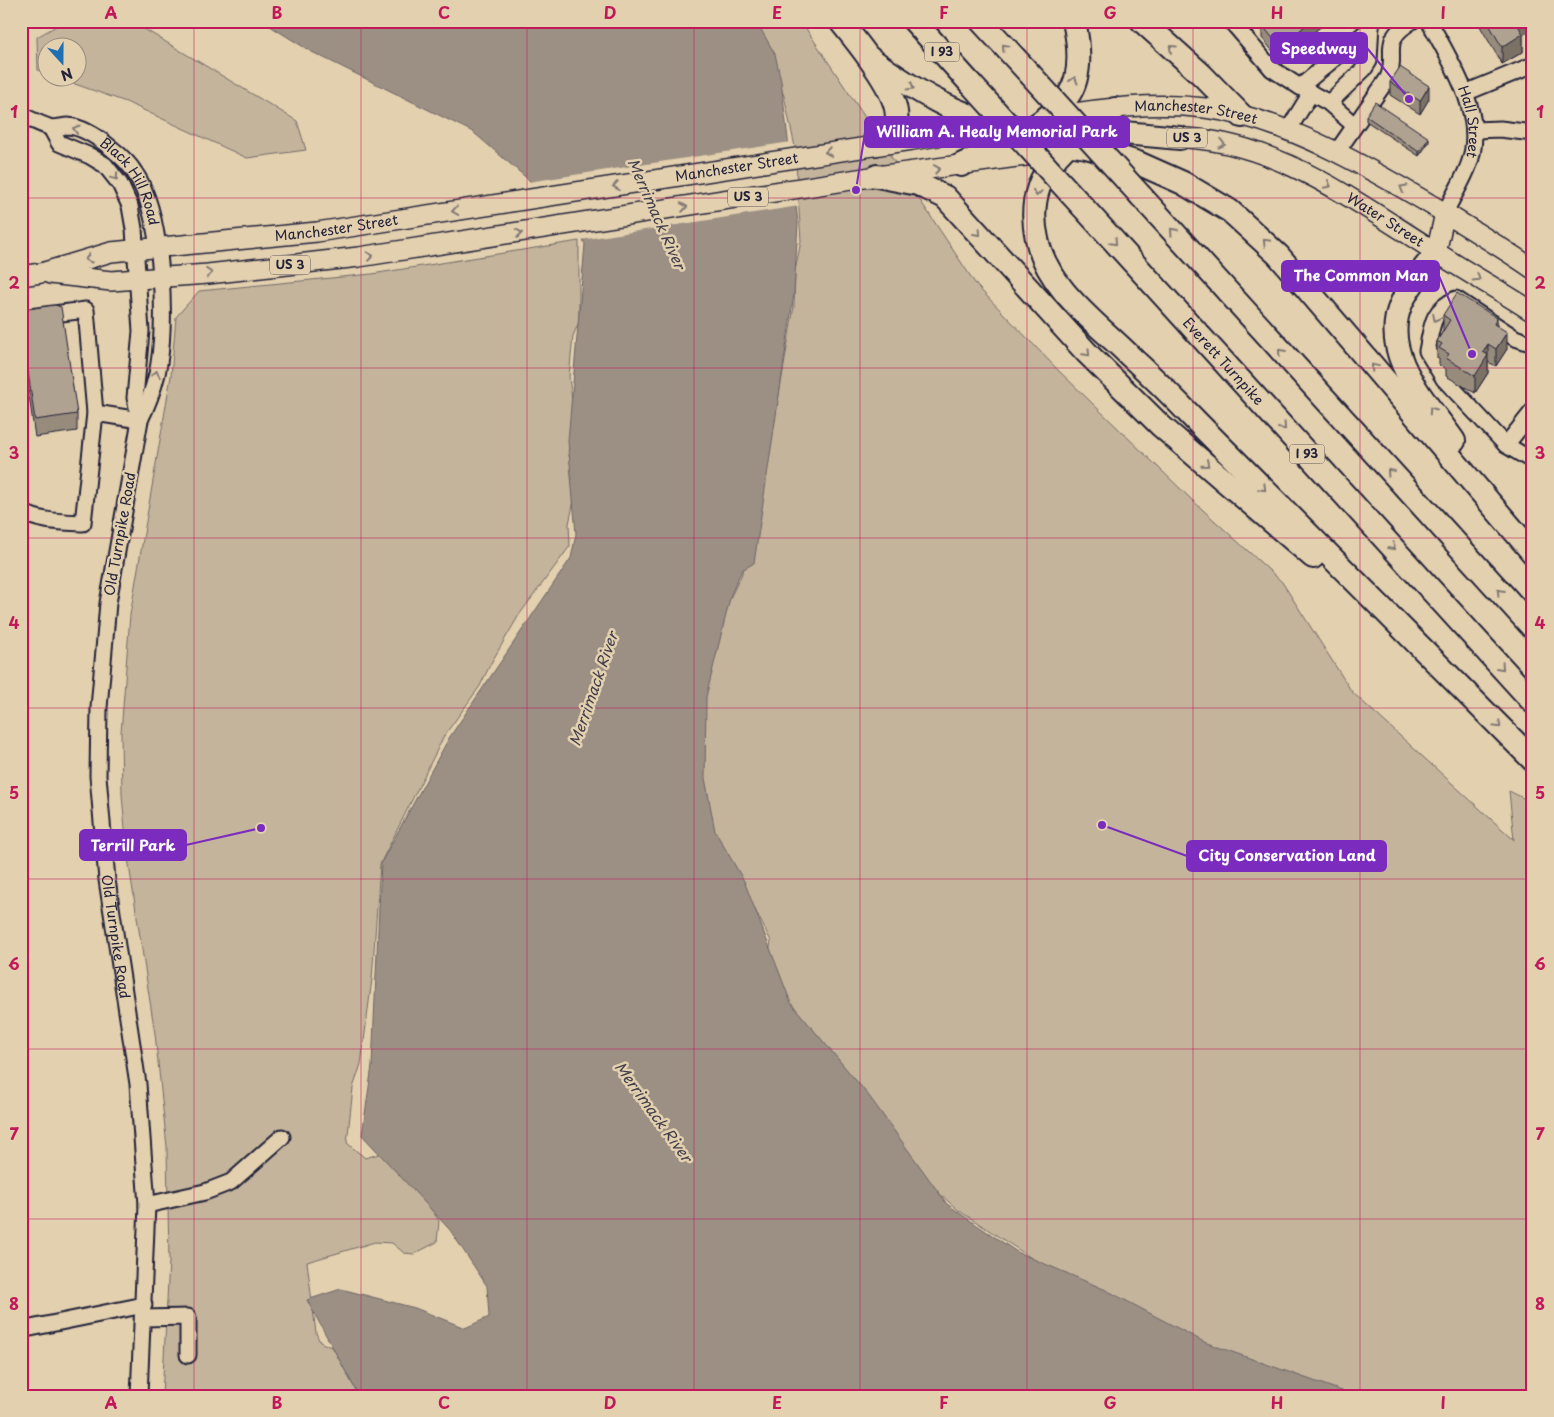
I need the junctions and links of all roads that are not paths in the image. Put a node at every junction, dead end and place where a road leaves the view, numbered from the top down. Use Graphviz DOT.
graph roads {
  1 [pos="840,21"];
  2 [pos="914,21"];
  3 [pos="981,21"];
  4 [pos="1074,21"];
  5 [pos="1142,21"];
  6 [pos="1231,21"];
  7 [pos="1412,21"];
  8 [pos="1429,21"];
  9 [pos="1371,25"];
  10 [pos="871,59"];
  11 [pos="1533,65"];
  12 [pos="1306,90"];
  13 [pos="1465,94"];
  14 [pos="1329,103"];
  15 [pos="1115,108"];
  16 [pos="21,115"];
  17 [pos="1242,116"];
  18 [pos="1354,125"];
  19 [pos="1023,127"];
  20 [pos="51,128"];
  21 [pos="1474,130"];
  22 [pos="1287,132"];
  23 [pos="1533,133"];
  24 [pos="957,134"];
  25 [pos="1180,138"];
  26 [pos="1075,143"];
  27 [pos="876,144"];
  28 [pos="1336,153"];
  29 [pos="1285,163"];
  30 [pos="961,165"];
  31 [pos="877,176"];
  32 [pos="1445,213"];
  33 [pos="156,248"];
  34 [pos="135,250"];
  35 [pos="1436,252"];
  36 [pos="1533,269"];
  37 [pos="41,273"];
  38 [pos="21,276"];
  39 [pos="160,277"];
  40 [pos="137,279"];
  41 [pos="1533,312"];
  42 [pos="21,318"];
  43 [pos="1533,344"];
  44 [pos="1533,411"];
  45 [pos="95,413"];
  46 [pos="140,420"];
  47 [pos="1506,445"];
  48 [pos="1533,461"];
  49 [pos="21,511"];
  50 [pos="1532,552"];
  51 [pos="1533,628"];
  52 [pos="1452,678"];
  53 [pos="1533,702"];
  54 [pos="1533,760"];
  55 [pos="282,1137"];
  56 [pos="147,1205"];
  57 [pos="143,1312"];
  58 [pos="21,1330"];
  59 [pos="188,1356"];
  60 [pos="139,1396"];
  1 -- 10 [label="highway"];
  2 -- 53 [label="highway, Everett Turnpike / I 93, one-way, bridge"];
  51 -- 3 [label="highway, one-way, bridge"];
  19 -- 4 [label="highway, one-way"];
  17 -- 5 [label="highway, one-way"];
  6 -- 12 [label="street"];
  7 -- 18 [label="street"];
  8 -- 13 [label="street, Hall Street"];
  9 -- 12 [label="street"];
  9 -- 14 [label="street"];
  10 -- 19 [label="highway, one-way"];
  10 -- 27 [label="highway"];
  11 -- 13 [label="street"];
  12 -- 14 [label="street"];
  12 -- 22 [label="street"];
  13 -- 21 [label="street, Hall Street"];
  14 -- 18 [label="street"];
  15 -- 17 [label="main road, Manchester Street / US 3"];
  15 -- 19 [label="main road, Manchester Street / US 3"];
  15 -- 26 [label="highway"];
  16 -- 20 [label="street, Black Hill Road"];
  17 -- 22 [label="main road, Manchester Street / US 3"];
  18 -- 28 [label="street"];
  19 -- 24 [label="highway"];
  19 -- 26 [label="highway"];
  19 -- 30 [label="highway"];
  33 -- 20 [label="street, Black Hill Road, one-way"];
  20 -- 34 [label="street, Black Hill Road, one-way"];
  21 -- 23 [label="street"];
  21 -- 32 [label="street, Hall Street"];
  22 -- 28 [label="main road, Manchester Street / US 3"];
  24 -- 27 [label="main road, Manchester Street / US 3"];
  25 -- 26 [label="highway"];
  25 -- 29 [label="main road, Manchester Street / US 3, one-way"];
  26 -- 30 [label="main road, Manchester Street / US 3"];
  50 -- 26 [label="highway, one-way"];
  26 -- 52 [label="highway, one-way"];
  27 -- 33 [label="main road, Manchester Street / US 3, one-way"];
  32 -- 28 [label="main road, US 3, one-way"];
  29 -- 35 [label="main road, Water Street / US 3, one-way"];
  31 -- 30 [label="main road, Manchester Street / US 3, one-way"];
  39 -- 31 [label="main road, Manchester Street / US 3, one-way"];
  31 -- 52 [label="highway, one-way"];
  32 -- 35 [label="main road, Hall Street"];
  32 -- 36 [label="main road, US 3"];
  33 -- 34 [label="main road, Manchester Street / US 3"];
  33 -- 39 [label="street, Black Hill Road"];
  34 -- 37 [label="main road, Manchester Street / US 3, one-way"];
  34 -- 40 [label="street, Old Turnpike Road"];
  35 -- 41 [label="main road, Water Street / US 3, one-way"];
  50 -- 35 [label="highway, one-way"];
  37 -- 38 [label="main road, Manchester Street / US 3"];
  37 -- 40 [label="main road, Manchester Street / US 3"];
  39 -- 40 [label="main road, Manchester Street / US 3"];
  46 -- 39 [label="street, Old Turnpike Road, one-way"];
  40 -- 46 [label="street, Old Turnpike Road"];
  42 -- 45 [label="street"];
  43 -- 47 [label="street, one-way"];
  44 -- 47 [label="street"];
  45 -- 46 [label="street"];
  45 -- 49 [label="street"];
  46 -- 56 [label="street, Old Turnpike Road"];
  47 -- 48 [label="street"];
  52 -- 54 [label="highway, one-way"];
  55 -- 56 [label="street"];
  56 -- 57 [label="street, Old Turnpike Road"];
  57 -- 58 [label="street"];
  57 -- 59 [label="street"];
  57 -- 60 [label="street, Old Turnpike Road"];
}
